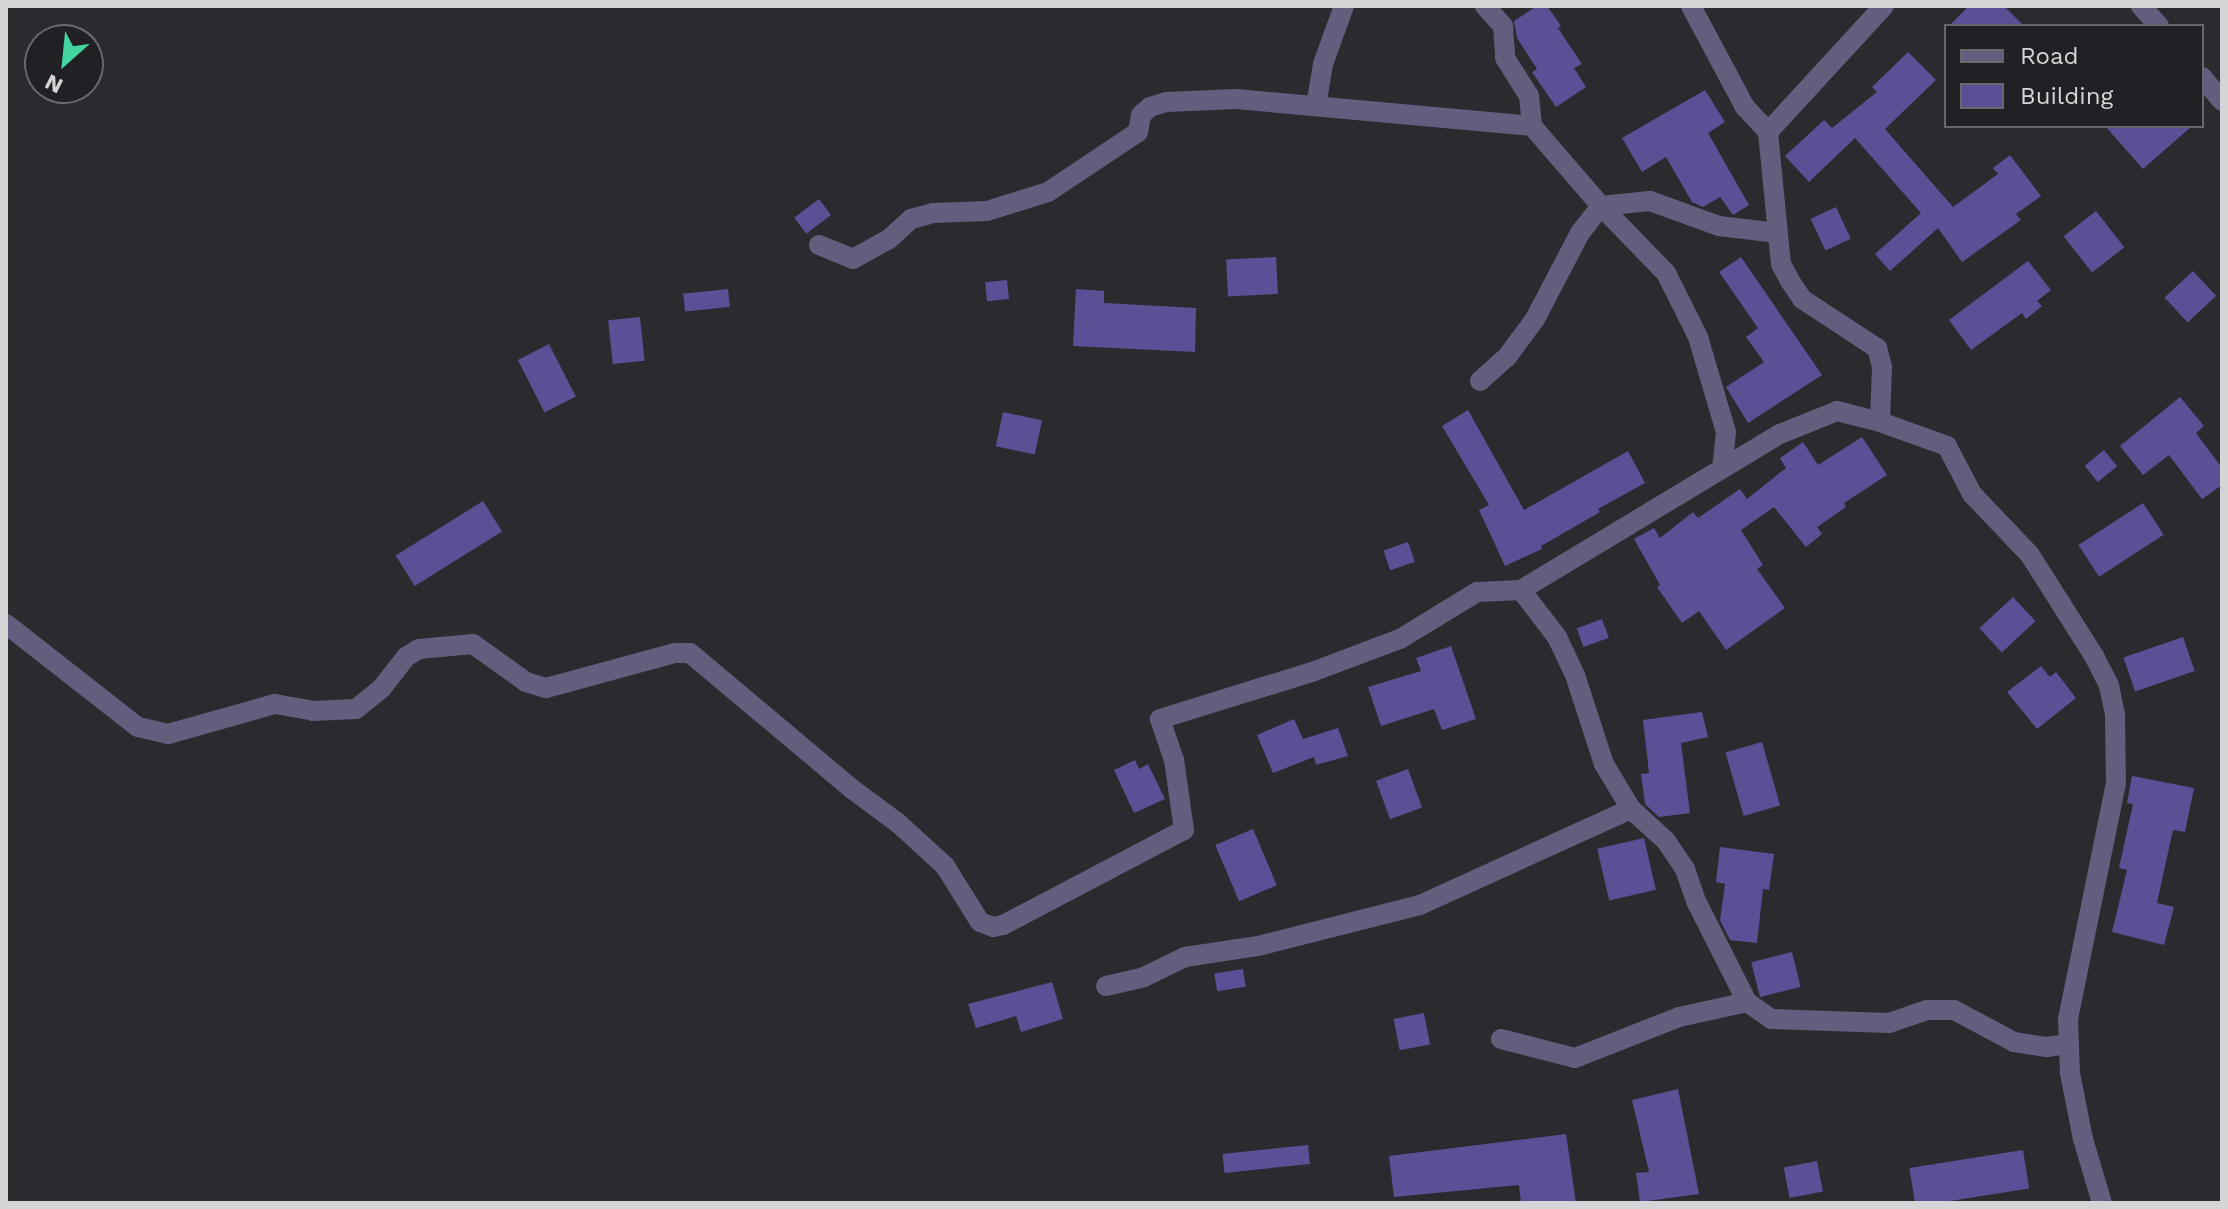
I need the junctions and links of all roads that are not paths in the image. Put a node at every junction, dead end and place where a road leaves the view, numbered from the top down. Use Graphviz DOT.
graph roads {
  1 [pos="1344,6"];
  2 [pos="1485,6"];
  3 [pos="1691,6"];
  4 [pos="1884,6"];
  5 [pos="2141,6"];
  6 [pos="2157,24"];
  7 [pos="2204,79"];
  8 [pos="2222,101"];
  9 [pos="1316,106"];
  10 [pos="1532,126"];
  11 [pos="1768,132"];
  12 [pos="1601,206"];
  13 [pos="1778,233"];
  14 [pos="819,245"];
  15 [pos="1480,381"];
  16 [pos="1880,422"];
  17 [pos="1722,468"];
  18 [pos="1521,590"];
  19 [pos="6,624"];
  20 [pos="1631,809"];
  21 [pos="1106,986"];
  22 [pos="1747,1002"];
  23 [pos="1501,1039"];
  24 [pos="2069,1044"];
  25 [pos="2102,1203"];
  1 -- 9 [label="street"];
  2 -- 10 [label="street"];
  3 -- 11 [label="street"];
  4 -- 11 [label="street"];
  5 -- 6 [label="street"];
  7 -- 8 [label="street"];
  9 -- 10 [label="street"];
  9 -- 14 [label="street"];
  10 -- 12 [label="street"];
  11 -- 13 [label="street"];
  12 -- 13 [label="street"];
  12 -- 15 [label="street"];
  12 -- 17 [label="street"];
  13 -- 16 [label="street"];
  16 -- 17 [label="street"];
  16 -- 24 [label="street"];
  17 -- 18 [label="street"];
  18 -- 19 [label="street"];
  18 -- 20 [label="street"];
  20 -- 21 [label="street"];
  20 -- 22 [label="street"];
  22 -- 23 [label="street"];
  22 -- 24 [label="street"];
  24 -- 25 [label="street"];
}
